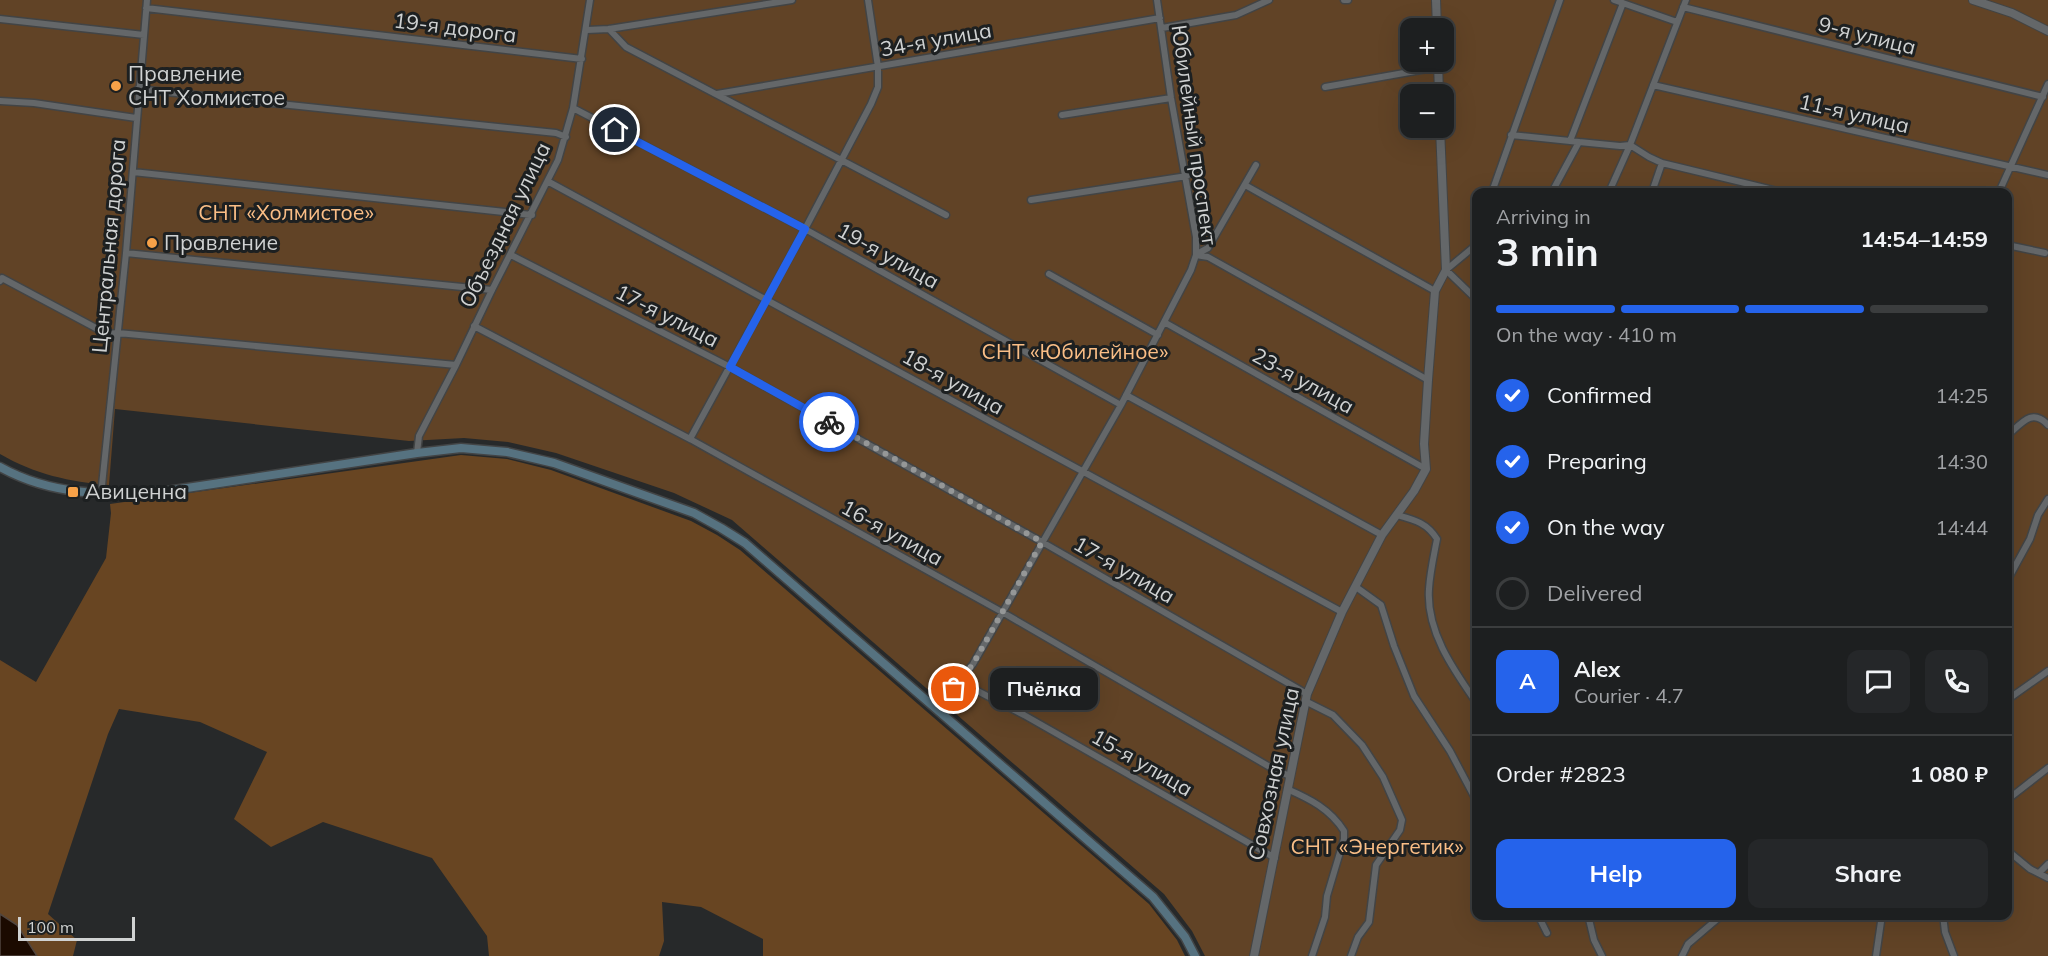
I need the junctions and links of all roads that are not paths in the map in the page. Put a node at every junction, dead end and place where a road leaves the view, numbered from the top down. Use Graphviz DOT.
graph roads {
  1 [pos="147,0"];
  2 [pos="590,0"];
  3 [pos="792,0"];
  4 [pos="868,0"];
  5 [pos="1157,0"];
  6 [pos="1269,0"];
  7 [pos="1436,0"];
  8 [pos="1560,0"];
  9 [pos="1614,0"];
  10 [pos="1686,0"];
  11 [pos="1973,0"];
  12 [pos="1623,3"];
  13 [pos="1683,7"];
  14 [pos="146,8"];
  15 [pos="1160,18"];
  16 [pos="1437,18"];
  17 [pos="0,19"];
  18 [pos="1677,22"];
  19 [pos="609,28"];
  20 [pos="1162,28"];
  21 [pos="587,30"];
  22 [pos="2048,32"];
  23 [pos="144,35"];
  24 [pos="582,59"];
  25 [pos="878,67"];
  26 [pos="1400,72"];
  27 [pos="2048,84"];
  28 [pos="1653,86"];
  29 [pos="1325,87"];
  30 [pos="138,89"];
  31 [pos="717,94"];
  32 [pos="2043,97"];
  33 [pos="1172,98"];
  34 [pos="0,101"];
  35 [pos="573,108"];
  36 [pos="1062,115"];
  37 [pos="136,118"];
  38 [pos="1511,135"];
  39 [pos="566,137"];
  40 [pos="1440,138"];
  41 [pos="1570,141"];
  42 [pos="1579,142"];
  43 [pos="1630,145"];
  44 [pos="842,160"];
  45 [pos="1662,163"];
  46 [pos="1256,165"];
  47 [pos="2012,167"];
  48 [pos="133,172"];
  49 [pos="2048,175"];
  50 [pos="1187,176"];
  51 [pos="549,182"];
  52 [pos="1245,185"];
  53 [pos="1493,188"];
  54 [pos="1554,188"];
  55 [pos="1611,188"];
  56 [pos="1653,188"];
  57 [pos="1765,188"];
  58 [pos="2002,188"];
  59 [pos="1031,200"];
  60 [pos="531,215"];
  61 [pos="946,215"];
  62 [pos="805,229"];
  63 [pos="2012,246"];
  64 [pos="1472,247"];
  65 [pos="126,253"];
  66 [pos="2045,253"];
  67 [pos="511,255"];
  68 [pos="1196,255"];
  69 [pos="1446,270"];
  70 [pos="1048,274"];
  71 [pos="0,281"];
  72 [pos="492,290"];
  73 [pos="1435,291"];
  74 [pos="1472,295"];
  75 [pos="766,299"];
  76 [pos="1164,322"];
  77 [pos="474,326"];
  78 [pos="118,333"];
  79 [pos="1158,335"];
  80 [pos="456,365"];
  81 [pos="730,367"];
  82 [pos="1428,380"];
  83 [pos="1126,395"];
  84 [pos="1121,405"];
  85 [pos="2048,425"];
  86 [pos="2012,432"];
  87 [pos="690,439"];
  88 [pos="417,453"];
  89 [pos="0,467"];
  90 [pos="1426,469"];
  91 [pos="1082,471"];
  92 [pos="101,495"];
  93 [pos="2048,499"];
  94 [pos="1397,515"];
  95 [pos="1382,535"];
  96 [pos="1042,542"];
  97 [pos="2012,572"];
  98 [pos="1356,587"];
  99 [pos="1002,612"];
  100 [pos="1342,612"];
  101 [pos="2048,670"];
  102 [pos="960,682"];
  103 [pos="1472,695"];
  104 [pos="2012,696"];
  105 [pos="1306,698"];
  106 [pos="938,709"];
  107 [pos="2048,768"];
  108 [pos="1290,776"];
  109 [pos="1287,789"];
  110 [pos="1472,792"];
  111 [pos="2012,796"];
  112 [pos="2012,854"];
  113 [pos="1275,858"];
  114 [pos="2048,864"];
  115 [pos="2039,873"];
  116 [pos="2048,878"];
  117 [pos="1540,920"];
  118 [pos="1589,920"];
  119 [pos="1716,920"];
  120 [pos="1881,920"];
  121 [pos="1944,920"];
  122 [pos="1547,933"];
  123 [pos="1195,956"];
  124 [pos="1254,956"];
  125 [pos="1312,956"];
  126 [pos="1351,956"];
  127 [pos="1602,956"];
  128 [pos="1682,956"];
  129 [pos="1876,956"];
  130 [pos="1954,956"];
  1 -- 14 [label="street, Центральная дорога"];
  2 -- 21 [label="street, Объездная улица"];
  3 -- 19 [label="street"];
  4 -- 25 [label="street"];
  5 -- 15 [label="street, Юбилейный проспект"];
  6 -- 20 [label="street"];
  7 -- 16 [label="street"];
  8 -- 38 [label="street"];
  9 -- 12 [label="street"];
  10 -- 13 [label="street"];
  11 -- 22 [label="street"];
  12 -- 18 [label="street"];
  12 -- 41 [label="street"];
  13 -- 18 [label="street"];
  13 -- 32 [label="street, 9-я улица"];
  14 -- 23 [label="street, Центральная дорога"];
  14 -- 24 [label="street, 19-я дорога"];
  15 -- 20 [label="street, Юбилейный проспект"];
  15 -- 25 [label="street, 34-я улица"];
  17 -- 23 [label="street"];
  18 -- 28 [label="street"];
  19 -- 21 [label="street"];
  19 -- 31 [label="street"];
  20 -- 33 [label="street, Юбилейный проспект"];
  21 -- 24 [label="street, Объездная улица"];
  23 -- 30 [label="street, Центральная дорога"];
  24 -- 35 [label="street, Объездная улица"];
  25 -- 31 [label="street, 34-я улица"];
  25 -- 44 [label="street"];
  26 -- 29 [label="street"];
  27 -- 32 [label="street"];
  28 -- 43 [label="street"];
  28 -- 47 [label="street, 11-я улица"];
  30 -- 37 [label="street, Центральная дорога"];
  30 -- 39 [label="street"];
  31 -- 44 [label="street"];
  32 -- 47 [label="street"];
  33 -- 36 [label="street"];
  33 -- 50 [label="street, Юбилейный проспект"];
  34 -- 37 [label="street"];
  35 -- 39 [label="street, Объездная улица"];
  35 -- 62 [label="street, 19-я улица"];
  37 -- 48 [label="street, Центральная дорога"];
  38 -- 41 [label="street"];
  38 -- 53 [label="street"];
  39 -- 51 [label="street, Объездная улица"];
  40 -- 69 [label="street"];
  41 -- 42 [label="street"];
  42 -- 43 [label="street"];
  42 -- 54 [label="street"];
  43 -- 45 [label="street"];
  43 -- 55 [label="street"];
  44 -- 61 [label="street"];
  44 -- 62 [label="street"];
  45 -- 56 [label="street"];
  45 -- 57 [label="street"];
  46 -- 52 [label="street"];
  47 -- 49 [label="street, 11-я улица"];
  47 -- 58 [label="street"];
  48 -- 60 [label="street"];
  48 -- 65 [label="street, Центральная дорога"];
  50 -- 59 [label="street"];
  50 -- 68 [label="street, Юбилейный проспект"];
  51 -- 60 [label="street, Объездная улица"];
  51 -- 75 [label="street, 18-я улица"];
  52 -- 68 [label="street"];
  52 -- 73 [label="street"];
  60 -- 67 [label="street, Объездная улица"];
  62 -- 75 [label="street"];
  62 -- 84 [label="street, 19-я улица"];
  63 -- 66 [label="street"];
  64 -- 69 [label="street"];
  65 -- 72 [label="street"];
  65 -- 78 [label="street, Центральная дорога"];
  67 -- 72 [label="street, Объездная улица"];
  67 -- 81 [label="street, 17-я улица"];
  68 -- 76 [label="street, Юбилейный проспект"];
  68 -- 82 [label="street"];
  69 -- 73 [label="street"];
  69 -- 74 [label="street"];
  70 -- 79 [label="street"];
  71 -- 78 [label="street"];
  72 -- 77 [label="street, Объездная улица"];
  73 -- 82 [label="street"];
  75 -- 81 [label="street"];
  75 -- 91 [label="street, 18-я улица"];
  76 -- 79 [label="street, Юбилейный проспект"];
  76 -- 90 [label="street, 23-я улица"];
  77 -- 80 [label="street, Объездная улица"];
  77 -- 87 [label="street, 16-я улица"];
  78 -- 80 [label="street"];
  78 -- 92 [label="street, Центральная дорога"];
  79 -- 83 [label="street, Юбилейный проспект"];
  80 -- 88 [label="street, Объездная улица"];
  81 -- 87 [label="street"];
  81 -- 96 [label="street, 17-я улица"];
  82 -- 90 [label="street"];
  83 -- 84 [label="street, Юбилейный проспект"];
  83 -- 95 [label="street"];
  84 -- 91 [label="street, Юбилейный проспект"];
  85 -- 86 [label="street"];
  87 -- 99 [label="street, 16-я улица"];
  88 -- 92 [label="main road"];
  88 -- 106 [label="main road"];
  89 -- 92 [label="main road"];
  90 -- 94 [label="street, Совхозная улица"];
  91 -- 96 [label="street, Юбилейный проспект"];
  91 -- 100 [label="street, 18-я улица"];
  93 -- 97 [label="street"];
  94 -- 95 [label="street, Совхозная улица"];
  94 -- 103 [label="street"];
  95 -- 98 [label="street, Совхозная улица"];
  96 -- 99 [label="street, Юбилейный проспект"];
  96 -- 105 [label="street, 17-я улица"];
  98 -- 100 [label="street, Совхозная улица"];
  98 -- 110 [label="street"];
  99 -- 102 [label="street, Юбилейный проспект"];
  99 -- 108 [label="street, 16-я улица"];
  100 -- 105 [label="street, Совхозная улица"];
  101 -- 104 [label="street"];
  102 -- 106 [label="street, Юбилейный проспект"];
  102 -- 113 [label="street, 15-я улица"];
  105 -- 108 [label="street, Совхозная улица"];
  105 -- 126 [label="street, 17-я улица"];
  106 -- 123 [label="main road"];
  107 -- 111 [label="street"];
  108 -- 109 [label="street, Совхозная улица"];
  109 -- 113 [label="street, Совхозная улица"];
  109 -- 125 [label="street"];
  112 -- 115 [label="street"];
  113 -- 124 [label="street, Совхозная улица"];
  114 -- 115 [label="street"];
  115 -- 116 [label="street"];
  117 -- 122 [label="street"];
  118 -- 127 [label="street"];
  119 -- 128 [label="street"];
  120 -- 129 [label="street"];
  121 -- 130 [label="street"];
}
